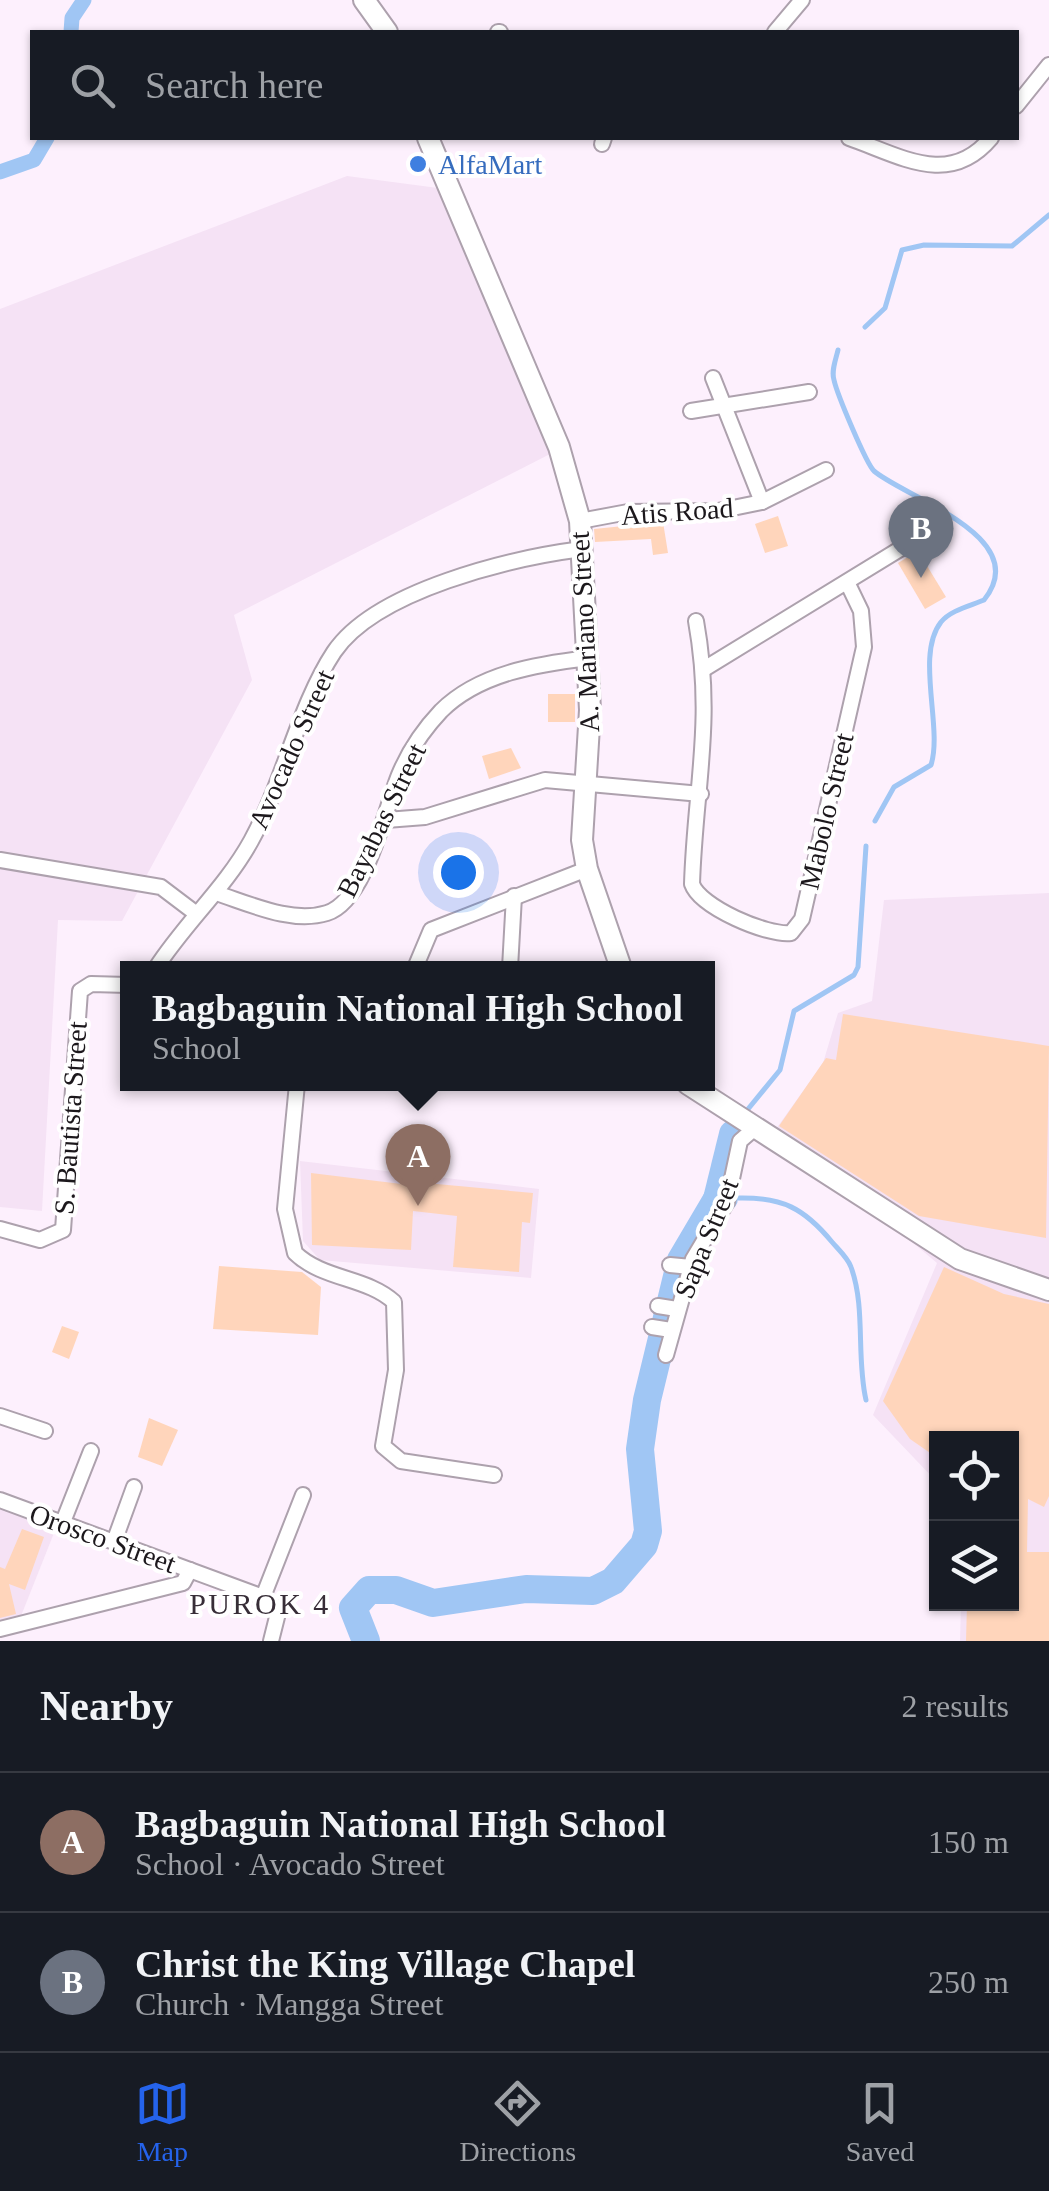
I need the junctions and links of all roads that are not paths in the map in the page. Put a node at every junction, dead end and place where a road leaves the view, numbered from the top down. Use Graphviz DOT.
graph roads {
  1 [pos="364,0"];
  2 [pos="802,0"];
  3 [pos="386,30"];
  4 [pos="777,30"];
  5 [pos="1049,65"];
  6 [pos="1019,102"];
  7 [pos="429,140"];
  8 [pos="855,140"];
  9 [pos="989,140"];
  10 [pos="713,378"];
  11 [pos="810,392"];
  12 [pos="722,406"];
  13 [pos="691,411"];
  14 [pos="826,470"];
  15 [pos="762,502"];
  16 [pos="580,520"];
  17 [pos="918,538"];
  18 [pos="582,549"];
  19 [pos="847,582"];
  20 [pos="696,621"];
  21 [pos="589,658"];
  22 [pos="704,669"];
  23 [pos="588,783"];
  24 [pos="701,794"];
  25 [pos="386,820"];
  26 [pos="0,860"];
  27 [pos="587,869"];
  28 [pos="216,893"];
  29 [pos="514,896"];
  30 [pos="194,912"];
  31 [pos="161,961"];
  32 [pos="418,961"];
  33 [pos="510,961"];
  34 [pos="619,961"];
  35 [pos="120,985"];
  36 [pos="295,1091"];
  37 [pos="699,1091"];
  38 [pos="747,1123"];
  39 [pos="0,1229"];
  40 [pos="1049,1290"];
  41 [pos="666,1355"];
  42 [pos="0,1416"];
  43 [pos="45,1431"];
  44 [pos="91,1451"];
  45 [pos="494,1475"];
  46 [pos="134,1487"];
  47 [pos="303,1495"];
  48 [pos="0,1500"];
  49 [pos="63,1522"];
  50 [pos="114,1542"];
  51 [pos="190,1570"];
  52 [pos="263,1597"];
  53 [pos="0,1629"];
  54 [pos="270,1641"];
  1 -- 3 [label="street"];
  2 -- 4 [label="street"];
  5 -- 6 [label="street"];
  7 -- 16 [label="street, A. Mariano Street"];
  8 -- 9 [label="street"];
  10 -- 12 [label="street"];
  11 -- 12 [label="street"];
  12 -- 13 [label="street"];
  12 -- 15 [label="street"];
  14 -- 15 [label="street, Atis Road"];
  15 -- 16 [label="street, Atis Road"];
  16 -- 18 [label="street, A. Mariano Street"];
  17 -- 19 [label="street"];
  18 -- 21 [label="street, A. Mariano Street"];
  18 -- 28 [label="street, Avocado Street"];
  19 -- 22 [label="street"];
  19 -- 24 [label="street, Mabolo Street"];
  20 -- 22 [label="street"];
  21 -- 23 [label="street, A. Mariano Street"];
  21 -- 25 [label="street, Bayabas Street"];
  22 -- 24 [label="street"];
  23 -- 24 [label="street"];
  23 -- 25 [label="street"];
  23 -- 27 [label="street, A. Mariano Street"];
  25 -- 28 [label="street, Bayabas Street"];
  26 -- 30 [label="street"];
  27 -- 29 [label="street"];
  27 -- 34 [label="street, A. Mariano Street"];
  28 -- 30 [label="street, Avocado Street"];
  29 -- 32 [label="street"];
  29 -- 33 [label="street"];
  30 -- 31 [label="street, Avocado Street"];
  35 -- 39 [label="street, S. Bautista Street"];
  36 -- 45 [label="street"];
  37 -- 38 [label="street"];
  38 -- 40 [label="street"];
  38 -- 41 [label="street, Sapa Street"];
  42 -- 43 [label="street"];
  44 -- 49 [label="street"];
  46 -- 50 [label="street"];
  47 -- 52 [label="street"];
  48 -- 49 [label="street, Orosco Street"];
  49 -- 50 [label="street, Orosco Street"];
  50 -- 51 [label="street, Orosco Street"];
  51 -- 52 [label="street, Orosco Street"];
  51 -- 53 [label="street"];
  52 -- 54 [label="street"];
}
